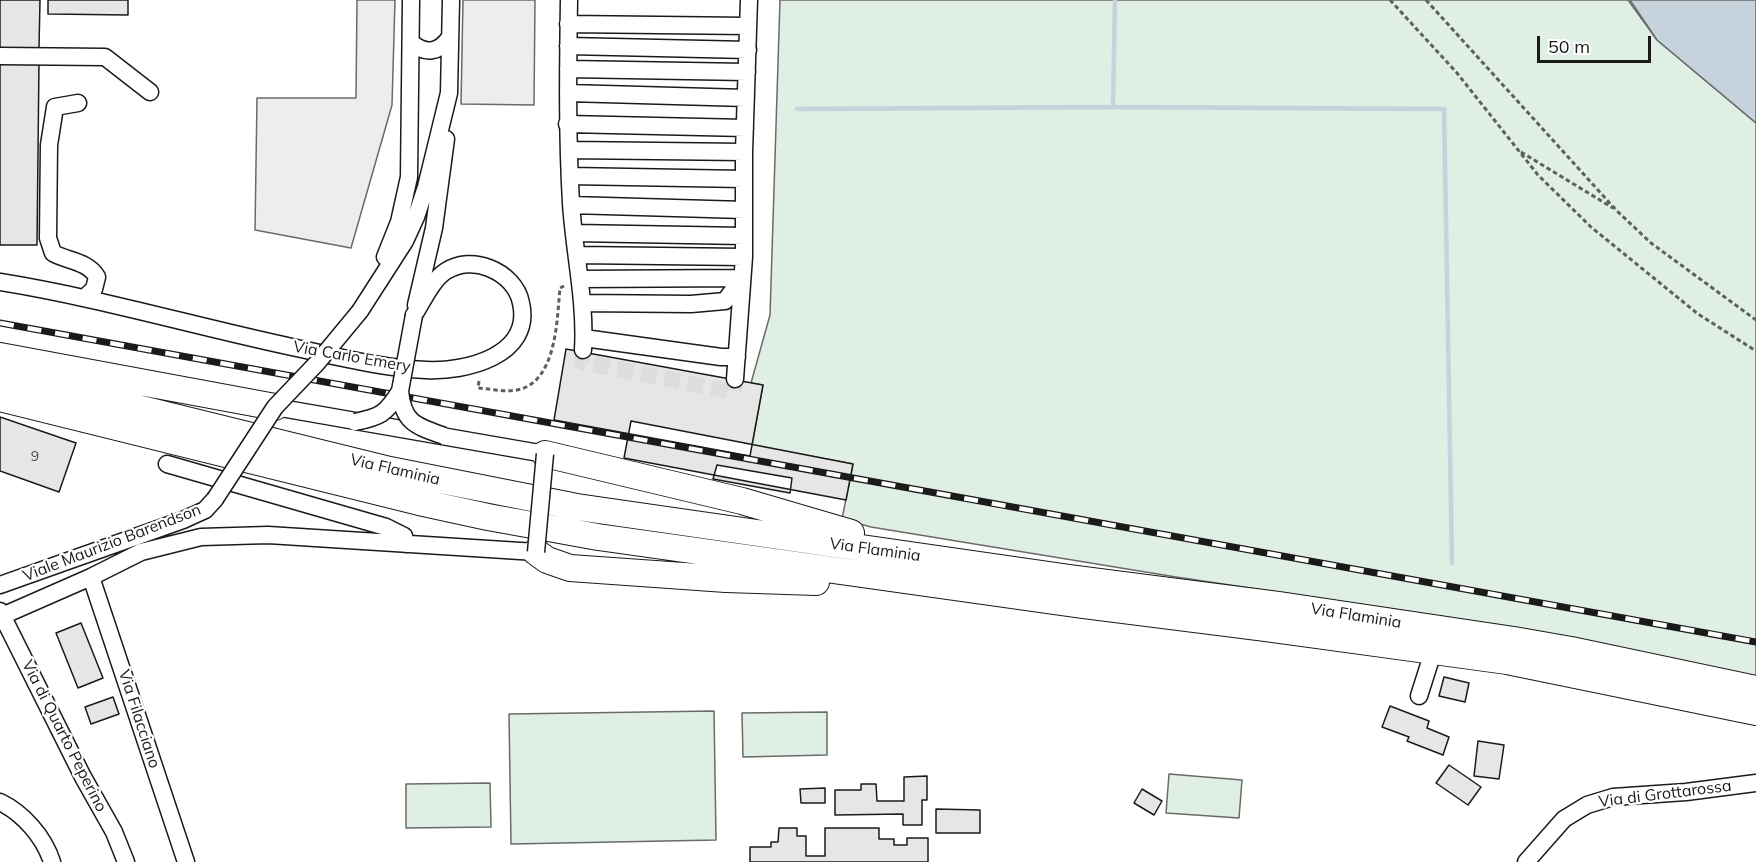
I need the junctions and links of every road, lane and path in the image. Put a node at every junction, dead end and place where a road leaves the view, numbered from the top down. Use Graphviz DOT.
graph roads {
  1 [pos="411,0"];
  2 [pos="451,0"];
  3 [pos="569,0"];
  4 [pos="749,0"];
  5 [pos="1390,0"];
  6 [pos="1426,0"];
  7 [pos="568,24"];
  8 [pos="748,26"];
  9 [pos="450,37"];
  10 [pos="411,42"];
  11 [pos="568,46"];
  12 [pos="747,50"];
  13 [pos="0,56"];
  14 [pos="568,69"];
  15 [pos="747,72"];
  16 [pos="150,92"];
  17 [pos="449,93"];
  18 [pos="568,93"];
  19 [pos="746,98"];
  20 [pos="78,103"];
  21 [pos="567,124"];
  22 [pos="745,128"];
  23 [pos="1517,149"];
  24 [pos="569,150"];
  25 [pos="744,152"];
  26 [pos="570,176"];
  27 [pos="744,179"];
  28 [pos="571,205"];
  29 [pos="744,210"];
  30 [pos="1617,211"];
  31 [pos="574,233"];
  32 [pos="744,236"];
  33 [pos="577,255"];
  34 [pos="744,257"];
  35 [pos="742,278"];
  36 [pos="580,279"];
  37 [pos="0,282"];
  38 [pos="369,293"];
  39 [pos="84,298"];
  40 [pos="582,303"];
  41 [pos="414,315"];
  42 [pos="1756,320"];
  43 [pos="1756,351"];
  44 [pos="0,356"];
  45 [pos="737,357"];
  46 [pos="0,374"];
  47 [pos="735,379"];
  48 [pos="479,381"];
  49 [pos="399,391"];
  50 [pos="8,402"];
  51 [pos="275,406"];
  52 [pos="355,422"];
  53 [pos="444,436"];
  54 [pos="545,454"];
  55 [pos="167,464"];
  56 [pos="406,544"];
  57 [pos="536,552"];
  58 [pos="935,558"];
  59 [pos="91,577"];
  60 [pos="910,581"];
  61 [pos="0,585"];
  62 [pos="1,614"];
  63 [pos="1433,652"];
  64 [pos="1756,689"];
  65 [pos="1419,696"];
  66 [pos="1756,712"];
  67 [pos="1756,783"];
  68 [pos="0,802"];
  69 [pos="52,862"];
  70 [pos="126,862"];
  71 [pos="186,862"];
  72 [pos="1526,862"];
  1 -- 10 [label="street, Viale Maurizio Barendson"];
  2 -- 9 [label="street, Viale Maurizio Barendson"];
  3 -- 7 [label="street"];
  4 -- 8 [label="street"];
  5 -- 23 [label="path"];
  6 -- 30 [label="path"];
  7 -- 8 [label="street"];
  7 -- 11 [label="street"];
  8 -- 12 [label="street"];
  9 -- 10 [label="street"];
  9 -- 17 [label="street, Viale Maurizio Barendson"];
  10 -- 38 [label="street, Viale Maurizio Barendson"];
  11 -- 12 [label="street"];
  11 -- 14 [label="street"];
  12 -- 15 [label="street"];
  13 -- 16 [label="street"];
  14 -- 15 [label="street"];
  14 -- 18 [label="street"];
  15 -- 19 [label="street"];
  17 -- 38 [label="street, Viale Maurizio Barendson"];
  17 -- 41 [label="street"];
  18 -- 19 [label="street"];
  18 -- 21 [label="street"];
  19 -- 22 [label="street"];
  20 -- 39 [label="street"];
  21 -- 22 [label="street"];
  21 -- 24 [label="street"];
  22 -- 25 [label="street"];
  23 -- 30 [label="path"];
  23 -- 43 [label="path"];
  24 -- 25 [label="street"];
  24 -- 26 [label="street"];
  25 -- 27 [label="street"];
  26 -- 27 [label="street"];
  26 -- 28 [label="street"];
  27 -- 29 [label="street"];
  28 -- 29 [label="street"];
  28 -- 31 [label="street"];
  29 -- 32 [label="street"];
  30 -- 42 [label="path"];
  31 -- 32 [label="street"];
  31 -- 33 [label="street"];
  32 -- 34 [label="street"];
  33 -- 34 [label="street"];
  33 -- 36 [label="street"];
  34 -- 35 [label="street"];
  35 -- 36 [label="street"];
  35 -- 40 [label="street"];
  35 -- 45 [label="street"];
  36 -- 40 [label="street"];
  36 -- 48 [label="path"];
  37 -- 39 [label="street, Via Carlo Emery"];
  38 -- 51 [label="street, Viale Maurizio Barendson, bridge"];
  39 -- 41 [label="street, Via Carlo Emery"];
  40 -- 45 [label="street"];
  41 -- 49 [label="street, bridge"];
  44 -- 51 [label="highway"];
  45 -- 47 [label="street"];
  46 -- 58 [label="highway, Via Flaminia"];
  49 -- 52 [label="street, bridge"];
  49 -- 53 [label="street, bridge"];
  50 -- 60 [label="highway, Via Flaminia"];
  51 -- 52 [label="street"];
  51 -- 61 [label="street, Viale Maurizio Barendson, bridge"];
  52 -- 53 [label="street, bridge"];
  53 -- 54 [label="street"];
  54 -- 57 [label="street, bridge"];
  54 -- 58 [label="highway"];
  55 -- 56 [label="street"];
  56 -- 57 [label="street"];
  56 -- 59 [label="street"];
  57 -- 60 [label="highway"];
  58 -- 64 [label="highway, Via Flaminia"];
  59 -- 62 [label="street"];
  59 -- 71 [label="street, Via Filacciano"];
  60 -- 63 [label="highway, Via Flaminia"];
  62 -- 70 [label="street, Via di Quarto Peperino"];
  63 -- 65 [label="street"];
  63 -- 66 [label="highway, Via Flaminia"];
  67 -- 72 [label="street, Via di Grottarossa"];
  68 -- 69 [label="street"];
}
